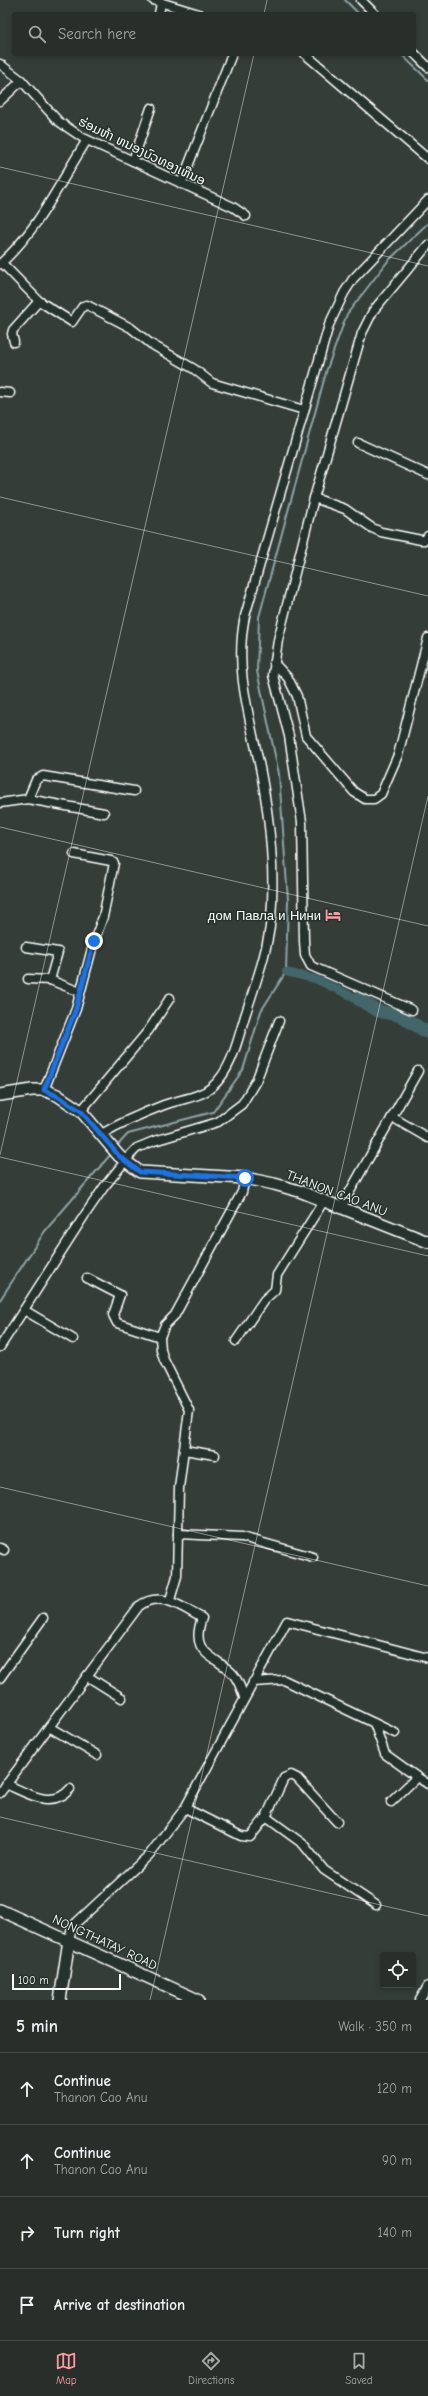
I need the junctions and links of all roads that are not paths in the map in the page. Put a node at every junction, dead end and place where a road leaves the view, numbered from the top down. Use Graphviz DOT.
graph roads {
  1 [pos="361,0"];
  2 [pos="157,1"];
  3 [pos="159,12"];
  4 [pos="193,12"];
  5 [pos="373,12"];
  6 [pos="416,55"];
  7 [pos="231,56"];
  8 [pos="307,56"];
  9 [pos="0,64"];
  10 [pos="428,67"];
  11 [pos="20,80"];
  12 [pos="0,101"];
  13 [pos="151,108"];
  14 [pos="87,140"];
  15 [pos="428,159"];
  16 [pos="132,162"];
  17 [pos="181,184"];
  18 [pos="428,200"];
  19 [pos="246,216"];
  20 [pos="428,245"];
  21 [pos="1,264"];
  22 [pos="38,301"];
  23 [pos="14,342"];
  24 [pos="0,392"];
  25 [pos="10,393"];
  26 [pos="304,410"];
  27 [pos="358,443"];
  28 [pos="428,475"];
  29 [pos="314,498"];
  30 [pos="428,536"];
  31 [pos="428,638"];
  32 [pos="274,663"];
  33 [pos="134,791"];
  34 [pos="28,799"];
  35 [pos="0,802"];
  36 [pos="104,813"];
  37 [pos="74,854"];
  38 [pos="26,947"];
  39 [pos="28,979"];
  40 [pos="50,980"];
  41 [pos="80,992"];
  42 [pos="170,998"];
  43 [pos="412,1010"];
  44 [pos="278,1021"];
  45 [pos="418,1071"];
  46 [pos="44,1090"];
  47 [pos="0,1095"];
  48 [pos="81,1111"];
  49 [pos="392,1117"];
  50 [pos="100,1135"];
  51 [pos="428,1138"];
  52 [pos="122,1159"];
  53 [pos="245,1178"];
  54 [pos="323,1202"];
  55 [pos="340,1209"];
  56 [pos="428,1242"];
  57 [pos="87,1278"];
  58 [pos="24,1310"];
  59 [pos="160,1337"];
  60 [pos="73,1340"];
  61 [pos="236,1341"];
  62 [pos="0,1347"];
  63 [pos="184,1450"];
  64 [pos="215,1455"];
  65 [pos="178,1534"];
  66 [pos="314,1557"];
  67 [pos="170,1600"];
  68 [pos="43,1618"];
  69 [pos="428,1658"];
  70 [pos="87,1676"];
  71 [pos="0,1678"];
  72 [pos="253,1682"];
  73 [pos="244,1697"];
  74 [pos="122,1698"];
  75 [pos="374,1723"];
  76 [pos="49,1726"];
  77 [pos="395,1733"];
  78 [pos="97,1755"];
  79 [pos="417,1777"];
  80 [pos="6,1784"];
  81 [pos="428,1784"];
  82 [pos="70,1789"];
  83 [pos="0,1792"];
  84 [pos="391,1802"];
  85 [pos="185,1808"];
  86 [pos="266,1817"];
  87 [pos="337,1822"];
  88 [pos="376,1905"];
  89 [pos="0,1910"];
  90 [pos="69,1940"];
  91 [pos="428,1986"];
  92 [pos="60,2000"];
  93 [pos="198,2000"];
  94 [pos="420,2000"];
  1 -- 5 [label="street"];
  2 -- 3 [label="street"];
  2 -- 4 [label="street"];
  6 -- 10 [label="street"];
  7 -- 17 [label="street"];
  8 -- 15 [label="street"];
  9 -- 11 [label="street, ຮ່ອມຫ້າ ຫນອງບົວທອງເຫືນອ"];
  11 -- 12 [label="street"];
  11 -- 14 [label="street, ຮ່ອມຫ້າ ຫນອງບົວທອງເຫືນອ"];
  13 -- 16 [label="street"];
  14 -- 16 [label="street, ຮ່ອມຫ້າ ຫນອງບົວທອງເຫືນອ"];
  14 -- 21 [label="street"];
  16 -- 17 [label="street, ຮ່ອມຫ້າ ຫນອງບົວທອງເຫືນອ"];
  17 -- 19 [label="street, ຮ່ອມຫ້າ ຫນອງບົວທອງເຫືນອ"];
  18 -- 26 [label="street"];
  20 -- 29 [label="street"];
  21 -- 22 [label="street"];
  22 -- 23 [label="street"];
  22 -- 26 [label="street"];
  24 -- 25 [label="street"];
  26 -- 50 [label="street"];
  27 -- 28 [label="street"];
  29 -- 30 [label="street"];
  29 -- 32 [label="street"];
  31 -- 32 [label="street"];
  32 -- 43 [label="street"];
  33 -- 34 [label="street"];
  34 -- 35 [label="street"];
  34 -- 36 [label="street"];
  37 -- 41 [label="street"];
  38 -- 40 [label="street"];
  39 -- 40 [label="street"];
  40 -- 41 [label="street"];
  41 -- 46 [label="street"];
  42 -- 48 [label="street"];
  44 -- 52 [label="street"];
  45 -- 49 [label="street"];
  46 -- 47 [label="street"];
  46 -- 48 [label="street"];
  48 -- 50 [label="street"];
  49 -- 51 [label="street"];
  49 -- 55 [label="street"];
  50 -- 52 [label="street, THANON CAO ANU"];
  52 -- 53 [label="street, THANON CAO ANU"];
  52 -- 58 [label="street"];
  53 -- 54 [label="street, THANON CAO ANU"];
  53 -- 59 [label="street"];
  54 -- 55 [label="street, THANON CAO ANU"];
  54 -- 61 [label="street"];
  55 -- 56 [label="street, THANON CAO ANU"];
  57 -- 59 [label="street"];
  58 -- 60 [label="street"];
  58 -- 62 [label="street"];
  59 -- 63 [label="street"];
  63 -- 64 [label="street"];
  63 -- 65 [label="street"];
  65 -- 66 [label="street"];
  65 -- 67 [label="street"];
  67 -- 70 [label="street"];
  67 -- 73 [label="street"];
  68 -- 71 [label="street"];
  69 -- 72 [label="street"];
  70 -- 74 [label="street"];
  70 -- 76 [label="street"];
  72 -- 73 [label="street"];
  72 -- 75 [label="street"];
  73 -- 85 [label="street"];
  75 -- 77 [label="street"];
  75 -- 79 [label="street"];
  76 -- 78 [label="street"];
  76 -- 80 [label="street"];
  79 -- 81 [label="street"];
  79 -- 84 [label="street"];
  80 -- 82 [label="street"];
  80 -- 83 [label="street"];
  85 -- 86 [label="street"];
  85 -- 90 [label="street"];
  86 -- 87 [label="street"];
  86 -- 88 [label="street"];
  89 -- 90 [label="street, NONGTHATAY ROAD"];
  90 -- 92 [label="street"];
  90 -- 93 [label="street, NONGTHATAY ROAD"];
  91 -- 94 [label="street"];
}
